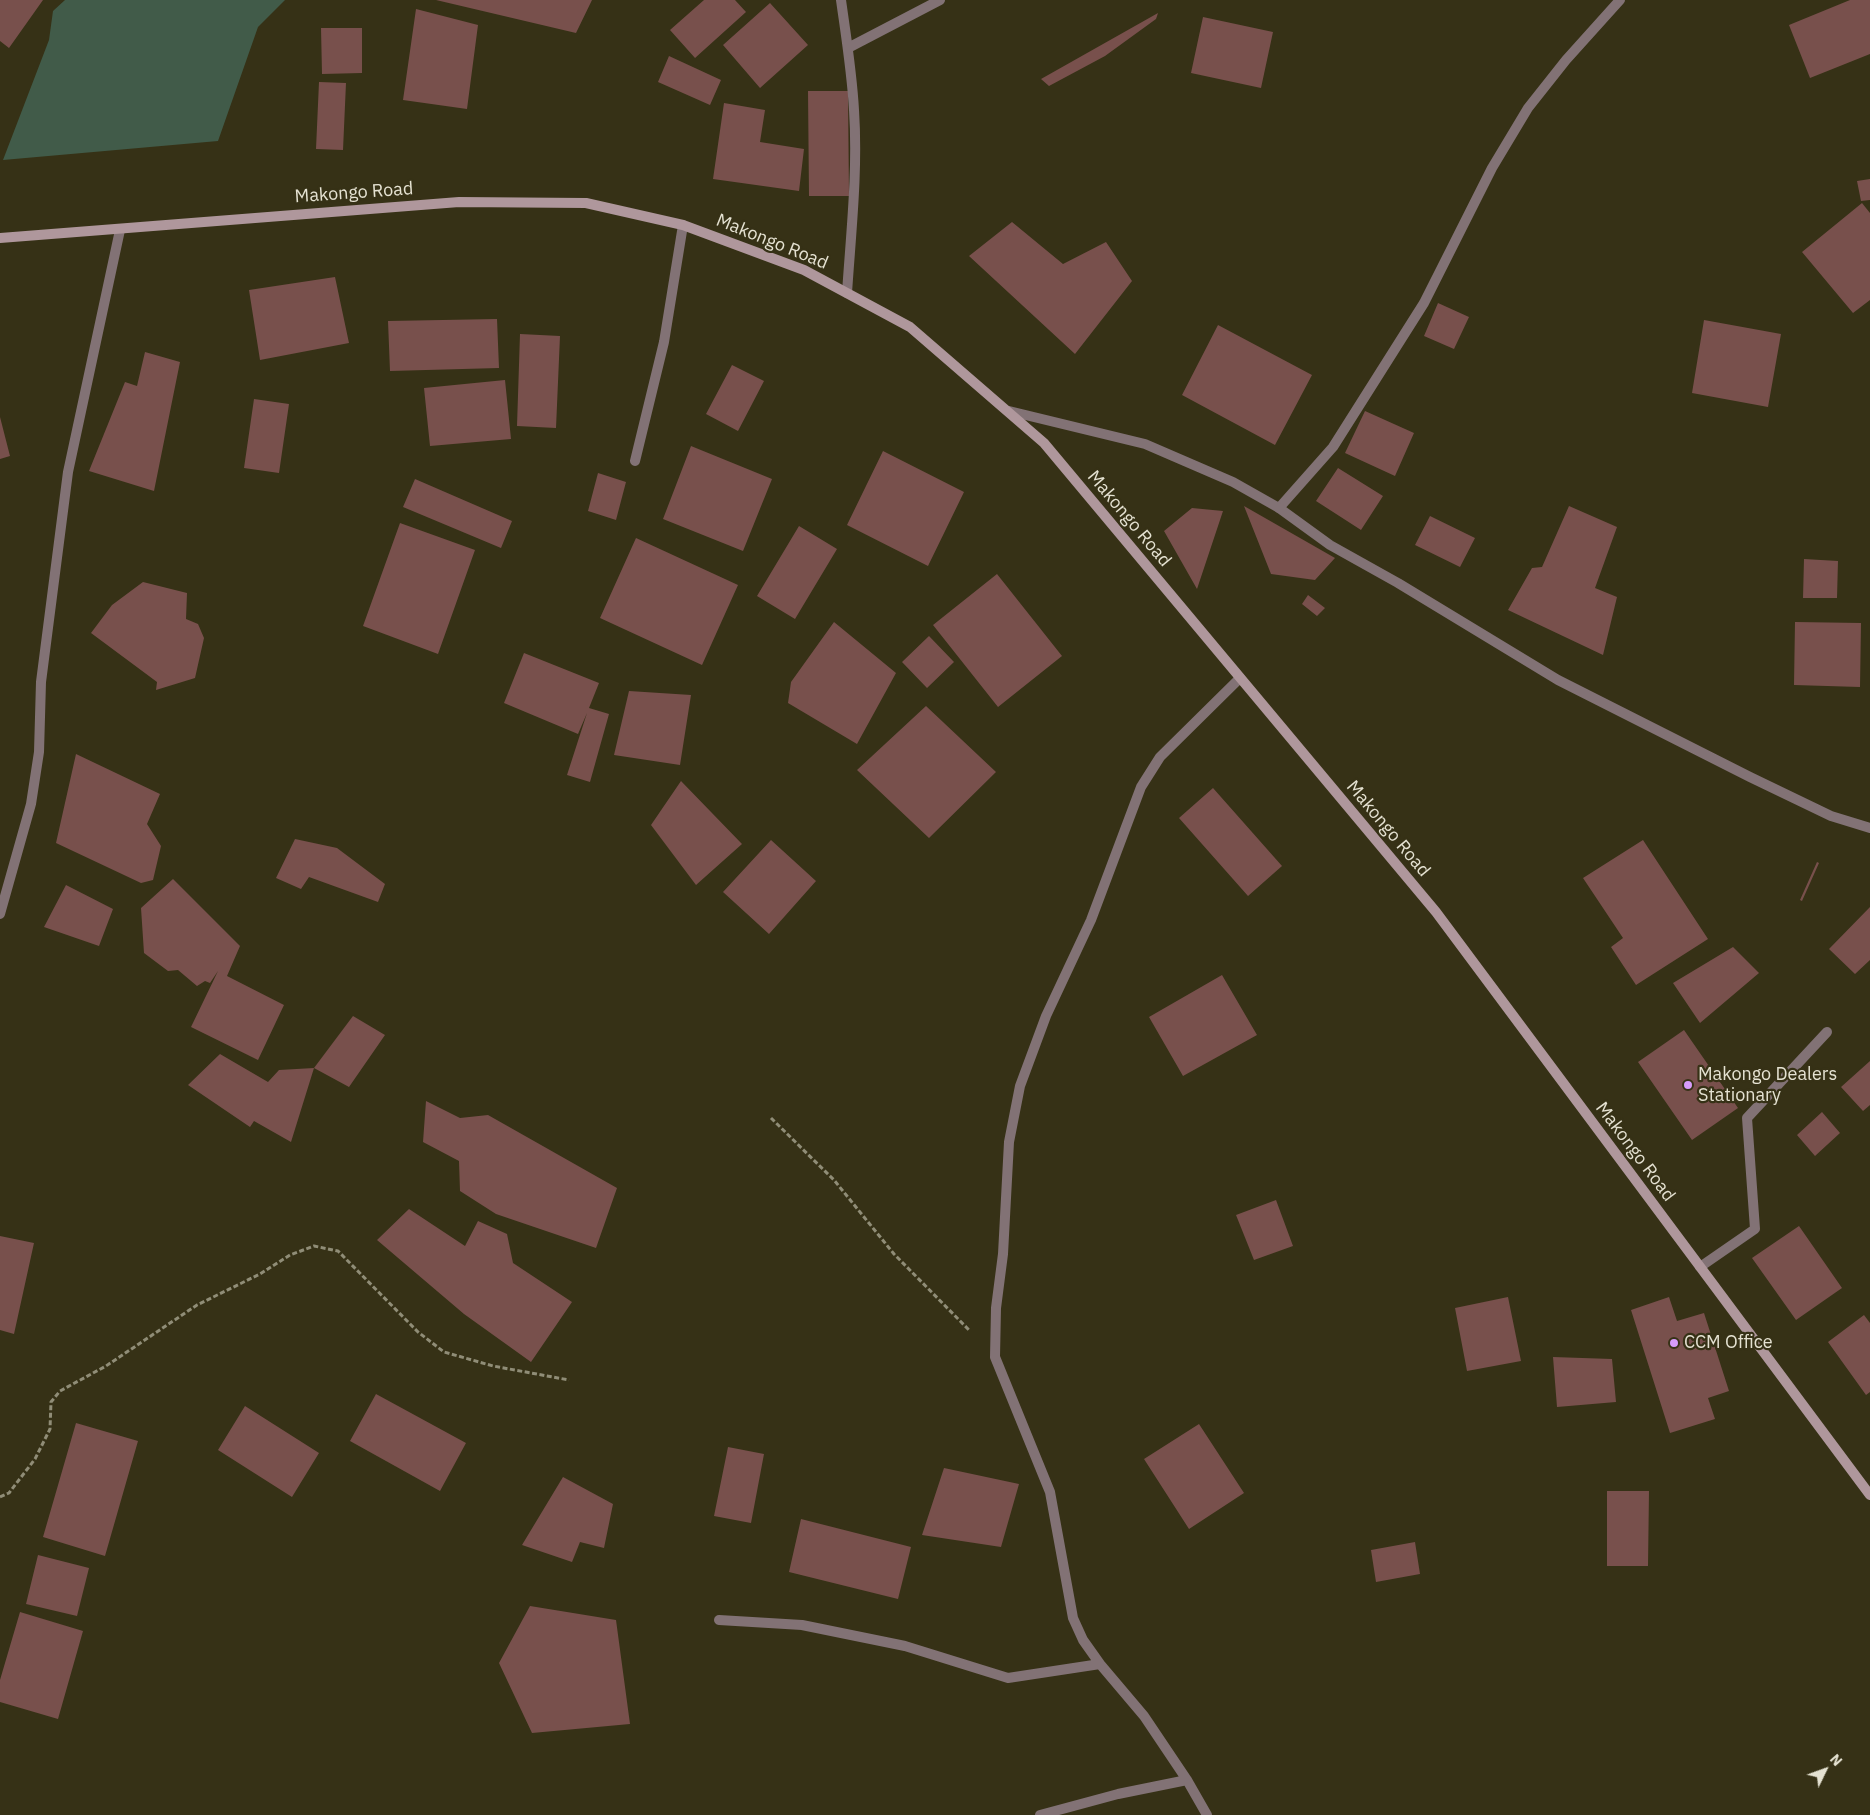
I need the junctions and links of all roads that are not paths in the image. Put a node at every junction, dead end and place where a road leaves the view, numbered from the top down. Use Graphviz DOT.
graph roads {
  1 [pos="840,0"];
  2 [pos="940,0"];
  3 [pos="1620,0"];
  4 [pos="848,48"];
  5 [pos="683,225"];
  6 [pos="120,230"];
  7 [pos="0,238"];
  8 [pos="847,293"];
  9 [pos="1009,411"];
  10 [pos="635,461"];
  11 [pos="1279,508"];
  12 [pos="1240,678"];
  13 [pos="1870,828"];
  14 [pos="0,914"];
  15 [pos="1828,1032"];
  16 [pos="1700,1268"];
  17 [pos="1870,1495"];
  18 [pos="719,1620"];
  19 [pos="1100,1664"];
  20 [pos="1187,1780"];
  21 [pos="1040,1815"];
  22 [pos="1207,1815"];
  1 -- 4 [label="street"];
  2 -- 4 [label="street"];
  3 -- 11 [label="street"];
  4 -- 8 [label="street"];
  5 -- 6 [label="street, Makongo Road"];
  5 -- 8 [label="street, Makongo Road"];
  5 -- 10 [label="street"];
  6 -- 7 [label="street, Makongo Road"];
  6 -- 14 [label="street"];
  8 -- 9 [label="street, Makongo Road"];
  9 -- 11 [label="street"];
  9 -- 12 [label="street, Makongo Road"];
  11 -- 13 [label="street"];
  12 -- 16 [label="street, Makongo Road"];
  12 -- 19 [label="street"];
  15 -- 16 [label="street"];
  16 -- 17 [label="street, Makongo Road"];
  18 -- 19 [label="street"];
  19 -- 20 [label="street"];
  20 -- 21 [label="street"];
  20 -- 22 [label="street"];
}
